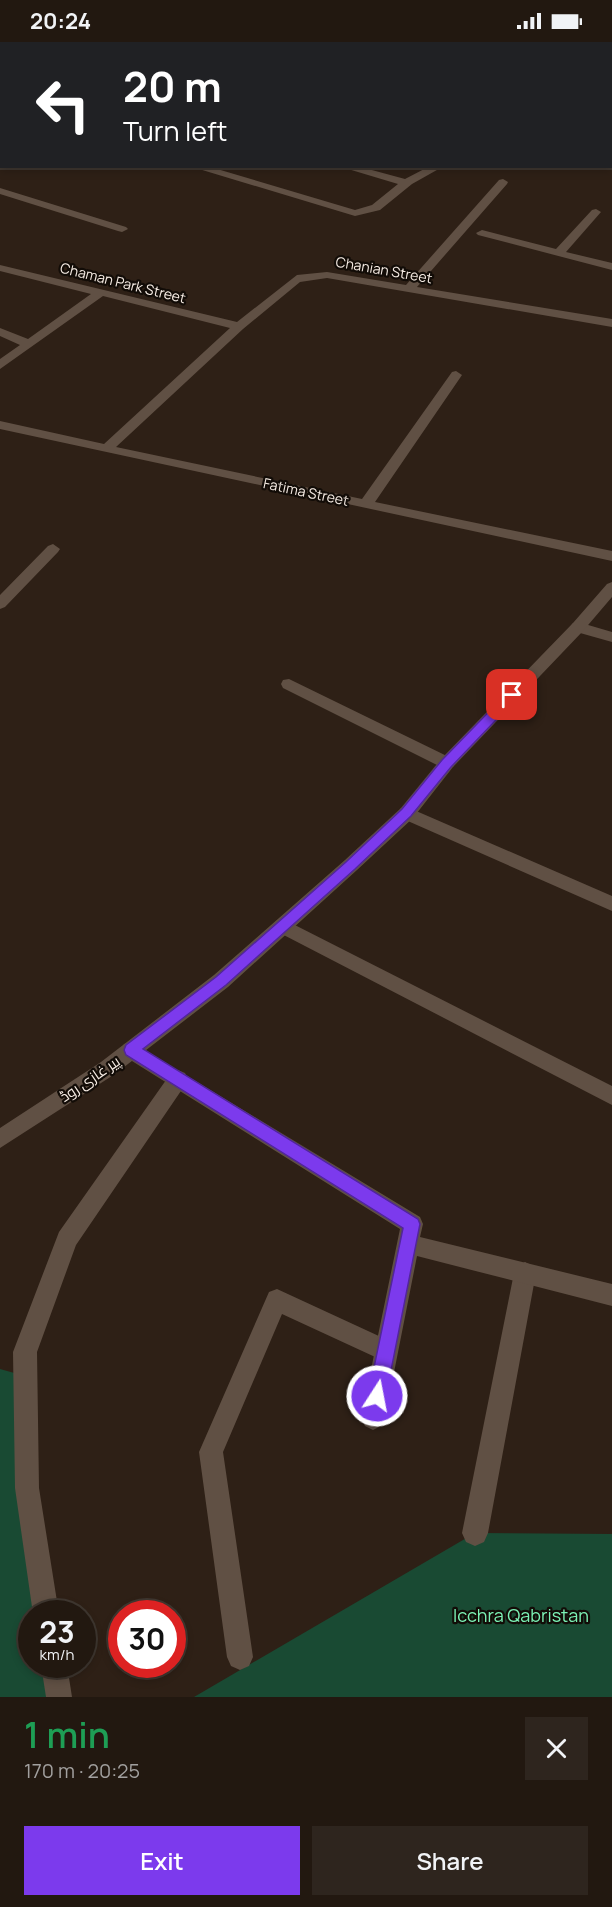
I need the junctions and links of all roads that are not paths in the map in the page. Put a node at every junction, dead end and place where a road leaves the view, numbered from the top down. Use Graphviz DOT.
graph roads {
  1 [pos="201,168"];
  2 [pos="350,168"];
  3 [pos="435,168"];
  4 [pos="503,182"];
  5 [pos="406,183"];
  6 [pos="0,191"];
  7 [pos="596,212"];
  8 [pos="122,229"];
  9 [pos="482,234"];
  10 [pos="559,253"];
  11 [pos="612,267"];
  12 [pos="0,268"];
  13 [pos="409,289"];
  14 [pos="100,292"];
  15 [pos="612,323"];
  16 [pos="239,326"];
  17 [pos="0,332"];
  18 [pos="29,344"];
  19 [pos="0,365"];
  20 [pos="456,375"];
  21 [pos="0,425"];
  22 [pos="105,449"];
  23 [pos="366,504"];
  24 [pos="52,549"];
  25 [pos="612,556"];
  26 [pos="612,587"];
  27 [pos="0,604"];
  28 [pos="578,627"];
  29 [pos="612,637"];
  30 [pos="289,684"];
  31 [pos="447,764"];
  32 [pos="407,813"];
  33 [pos="612,904"];
  34 [pos="283,926"];
  35 [pos="131,1050"];
  36 [pos="178,1079"];
  37 [pos="612,1096"];
  38 [pos="0,1138"];
  39 [pos="408,1244"];
  40 [pos="525,1274"];
  41 [pos="612,1295"];
  42 [pos="386,1351"];
  43 [pos="373,1418"];
  44 [pos="475,1533"];
  45 [pos="44,1600"];
  46 [pos="240,1657"];
  47 [pos="56,1678"];
  48 [pos="59,1697"];
  1 -- 5 [label="street"];
  2 -- 5 [label="street"];
  3 -- 5 [label="street"];
  4 -- 13 [label="street"];
  6 -- 8 [label="street"];
  7 -- 10 [label="street"];
  9 -- 10 [label="street"];
  10 -- 11 [label="street"];
  12 -- 14 [label="street, Chaman Park Street"];
  13 -- 15 [label="street, Chanian Street"];
  13 -- 16 [label="street, Chanian Street"];
  14 -- 16 [label="street, Chaman Park Street"];
  14 -- 18 [label="street"];
  16 -- 22 [label="street, Chanian Street"];
  17 -- 18 [label="street"];
  18 -- 19 [label="street"];
  20 -- 23 [label="street"];
  21 -- 22 [label="street, Fatima Street"];
  22 -- 23 [label="street, Fatima Street"];
  23 -- 25 [label="street, Fatima Street"];
  24 -- 27 [label="street"];
  26 -- 28 [label="street, پیر غازی روڈ"];
  28 -- 29 [label="street"];
  28 -- 31 [label="street, پیر غازی روڈ"];
  30 -- 31 [label="street"];
  31 -- 32 [label="street, پیر غازی روڈ"];
  32 -- 33 [label="street"];
  32 -- 34 [label="street, پیر غازی روڈ"];
  34 -- 35 [label="street, پیر غازی روڈ"];
  34 -- 37 [label="street"];
  35 -- 36 [label="street"];
  35 -- 38 [label="street, پیر غازی روڈ"];
  36 -- 39 [label="street"];
  36 -- 45 [label="street"];
  39 -- 40 [label="street"];
  39 -- 42 [label="street"];
  40 -- 41 [label="street"];
  40 -- 44 [label="street"];
  42 -- 43 [label="street"];
  42 -- 46 [label="street"];
  47 -- 48 [label="street"];
}
